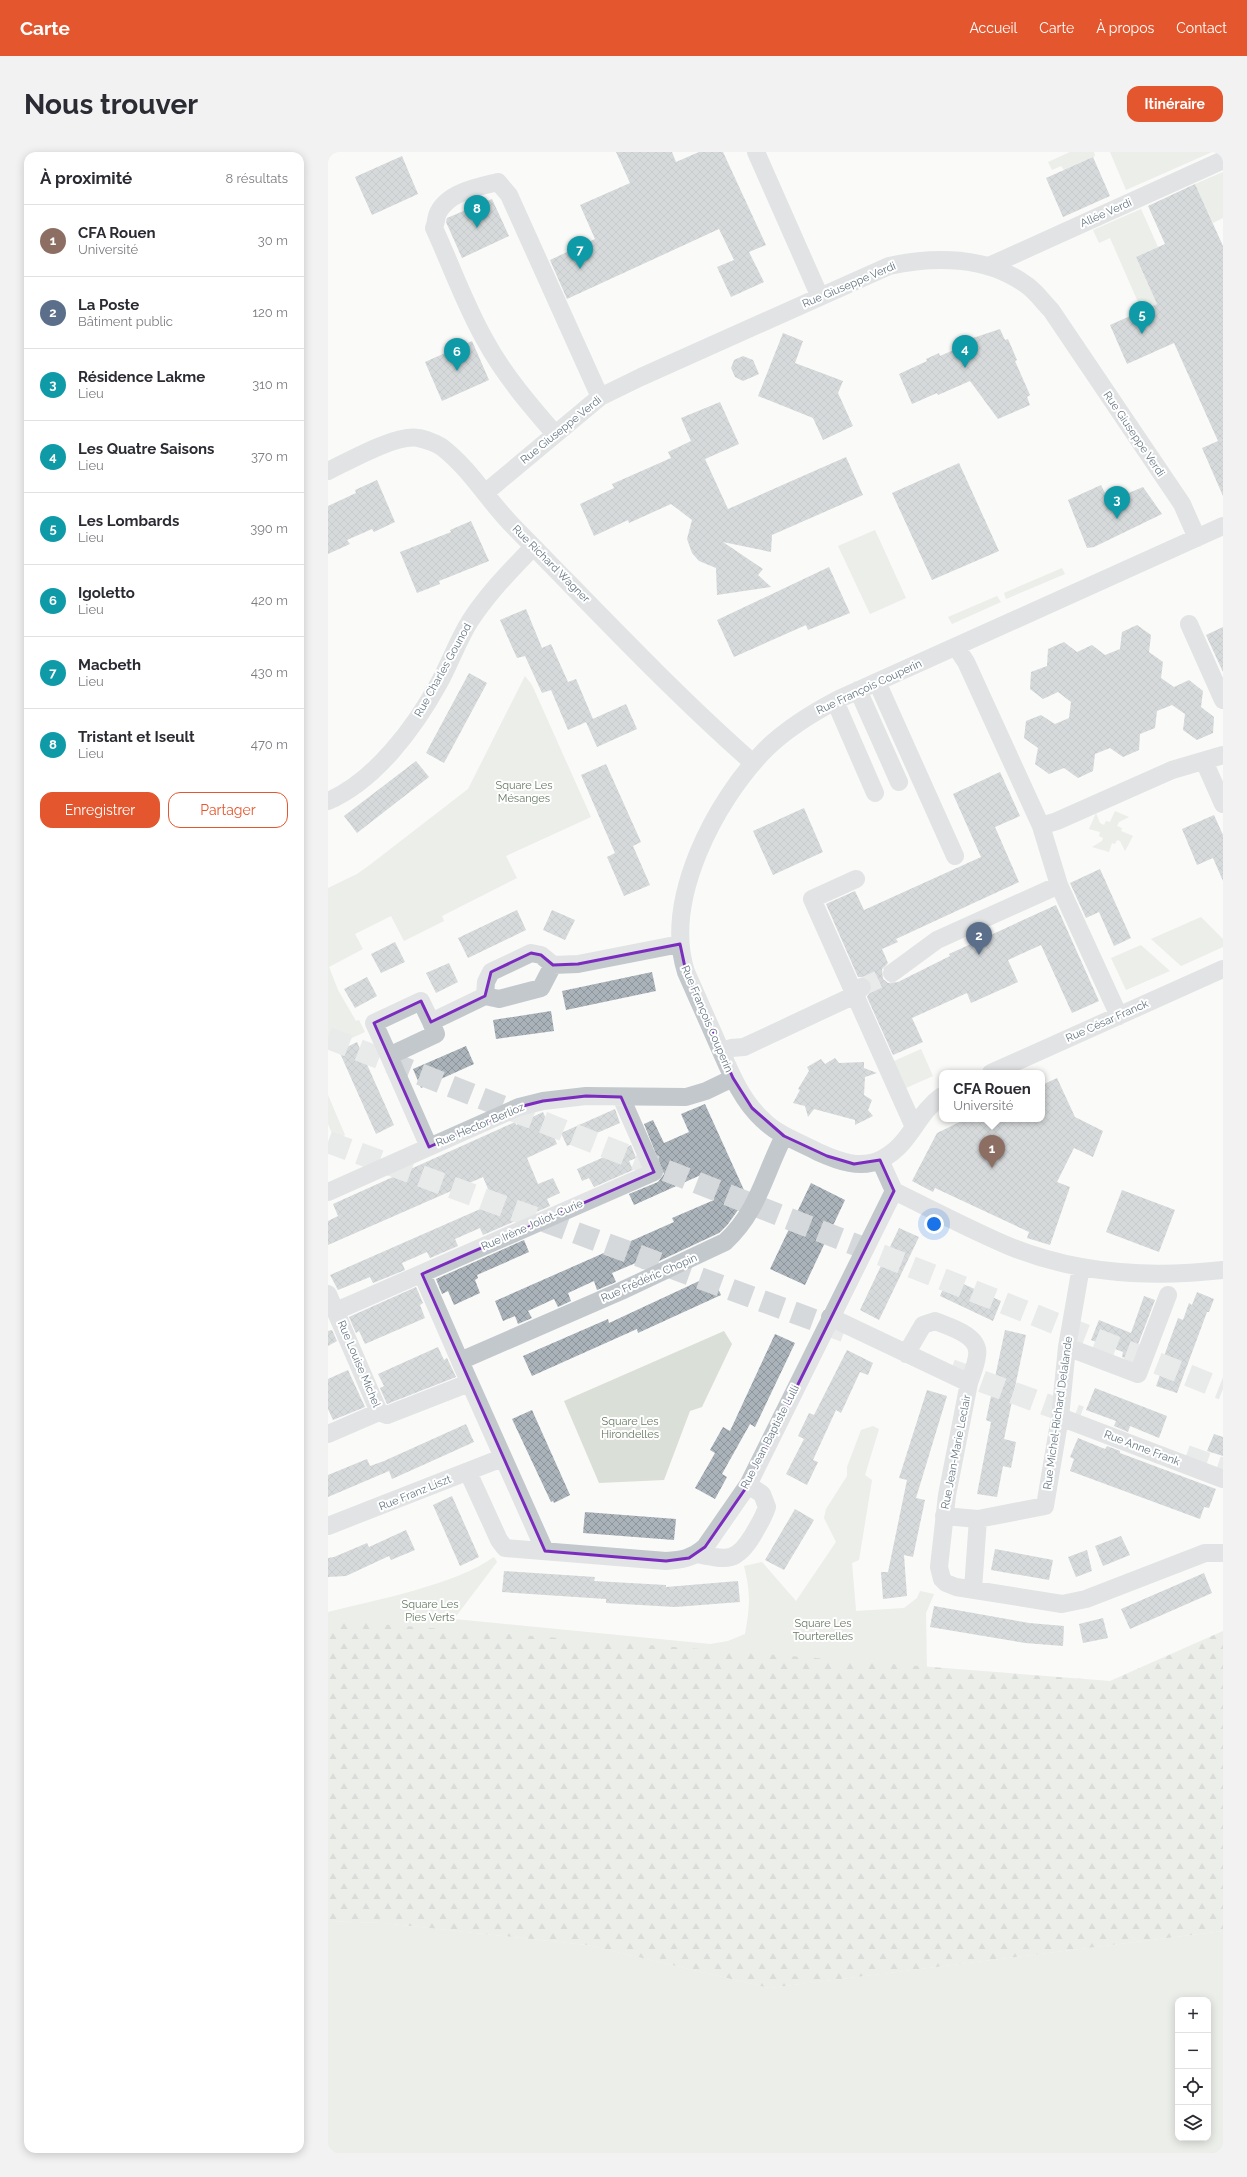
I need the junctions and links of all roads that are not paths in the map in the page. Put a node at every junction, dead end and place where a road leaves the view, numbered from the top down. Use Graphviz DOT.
graph roads {
  1 [pos="756,152"];
  2 [pos="1223,160"];
  3 [pos="989,266"];
  4 [pos="820,297"];
  5 [pos="600,397"];
  6 [pos="555,434"];
  7 [pos="328,471"];
  8 [pos="485,493"];
  9 [pos="1223,526"];
  10 [pos="1197,538"];
  11 [pos="534,546"];
  12 [pos="1189,624"];
  13 [pos="960,653"];
  14 [pos="877,682"];
  15 [pos="858,690"];
  16 [pos="1223,700"];
  17 [pos="835,701"];
  18 [pos="1223,755"];
  19 [pos="1204,761"];
  20 [pos="753,763"];
  21 [pos="899,782"];
  22 [pos="875,792"];
  23 [pos="328,801"];
  24 [pos="1223,804"];
  25 [pos="1041,826"];
  26 [pos="955,856"];
  27 [pos="856,879"];
  28 [pos="1059,885"];
  29 [pos="680,944"];
  30 [pos="553,965"];
  31 [pos="1223,968"];
  32 [pos="892,973"];
  33 [pos="859,991"];
  34 [pos="485,996"];
  35 [pos="1119,1016"];
  36 [pos="431,1022"];
  37 [pos="730,1048"];
  38 [pos="389,1056"];
  39 [pos="998,1070"];
  40 [pos="733,1078"];
  41 [pos="621,1097"];
  42 [pos="939,1098"];
  43 [pos="914,1127"];
  44 [pos="784,1136"];
  45 [pos="429,1147"];
  46 [pos="880,1160"];
  47 [pos="894,1191"];
  48 [pos="328,1192"];
  49 [pos="1081,1267"];
  50 [pos="1223,1270"];
  51 [pos="422,1274"];
  52 [pos="328,1294"];
  53 [pos="1168,1296"];
  54 [pos="336,1311"];
  55 [pos="830,1317"];
  56 [pos="1068,1347"];
  57 [pos="906,1354"];
  58 [pos="460,1361"];
  59 [pos="469,1383"];
  60 [pos="969,1383"];
  61 [pos="380,1412"];
  62 [pos="1060,1417"];
  63 [pos="328,1434"];
  64 [pos="502,1458"];
  65 [pos="468,1472"];
  66 [pos="1223,1479"];
  67 [pos="748,1485"];
  68 [pos="944,1516"];
  69 [pos="978,1519"];
  70 [pos="328,1526"];
  71 [pos="545,1551"];
  72 [pos="1223,1553"];
  73 [pos="697,1554"];
  74 [pos="973,1589"];
  1 -- 4 [label="street"];
  2 -- 3 [label="street, Allée Verdi"];
  3 -- 4 [label="street, Rue Giuseppe Verdi"];
  3 -- 10 [label="street, Rue Giuseppe Verdi"];
  4 -- 5 [label="street, Rue Giuseppe Verdi"];
  5 -- 6 [label="street, Rue Giuseppe Verdi"];
  5 -- 6 [label="street"];
  6 -- 8 [label="street, Rue Giuseppe Verdi"];
  7 -- 8 [label="street, Rue Richard Wagner"];
  8 -- 11 [label="street, Rue Richard Wagner"];
  9 -- 10 [label="street, Rue François Couperin"];
  10 -- 14 [label="street, Rue François Couperin"];
  11 -- 20 [label="street, Rue Richard Wagner"];
  11 -- 23 [label="street, Rue Charles Gounod"];
  12 -- 16 [label="street"];
  13 -- 25 [label="street"];
  14 -- 15 [label="street, Rue François Couperin"];
  14 -- 26 [label="street"];
  15 -- 17 [label="street, Rue François Couperin"];
  15 -- 21 [label="street"];
  17 -- 20 [label="street, Rue François Couperin"];
  17 -- 22 [label="street"];
  18 -- 19 [label="street"];
  19 -- 24 [label="street"];
  19 -- 25 [label="street"];
  20 -- 29 [label="street, Rue François Couperin"];
  25 -- 28 [label="street"];
  27 -- 33 [label="street"];
  28 -- 32 [label="street"];
  28 -- 35 [label="street"];
  29 -- 30 [label="street"];
  29 -- 40 [label="street, Rue François Couperin"];
  30 -- 34 [label="street"];
  30 -- 34 [label="street"];
  31 -- 35 [label="street, Rue César Franck"];
  33 -- 37 [label="street"];
  33 -- 43 [label="street"];
  34 -- 36 [label="street"];
  35 -- 39 [label="street, Rue César Franck"];
  36 -- 38 [label="street"];
  36 -- 38 [label="street"];
  38 -- 45 [label="street"];
  40 -- 41 [label="street, Rue Hector Berlioz"];
  40 -- 44 [label="street, Rue François Couperin"];
  41 -- 45 [label="street, Rue Hector Berlioz"];
  41 -- 51 [label="street, Rue Irène Joliot-Curie"];
  42 -- 43 [label="street"];
  43 -- 46 [label="street"];
  44 -- 46 [label="street, Rue François Couperin"];
  44 -- 58 [label="street, Rue Frédéric Chopin"];
  45 -- 48 [label="street, Rue Hector Berlioz"];
  46 -- 47 [label="street"];
  47 -- 49 [label="street"];
  47 -- 55 [label="street, Rue Jean Baptiste Lulli"];
  49 -- 50 [label="street"];
  49 -- 56 [label="street, Rue Michel-Richard Delalande"];
  51 -- 54 [label="street, Rue Irène Joliot-Curie"];
  51 -- 58 [label="street"];
  52 -- 54 [label="street, Rue Louise Michel"];
  53 -- 56 [label="street"];
  54 -- 61 [label="street, Rue Louise Michel"];
  55 -- 57 [label="street, Rue Jean-Marie Leclair"];
  55 -- 67 [label="street, Rue Jean Baptiste Lulli"];
  56 -- 62 [label="street, Rue Michel-Richard Delalande"];
  57 -- 60 [label="street, Rue Jean-Marie Leclair"];
  57 -- 60 [label="street"];
  58 -- 59 [label="street"];
  59 -- 61 [label="street, Rue Louise Michel"];
  59 -- 64 [label="street"];
  60 -- 68 [label="street, Rue Jean-Marie Leclair"];
  61 -- 63 [label="street, Rue Louise Michel"];
  62 -- 66 [label="street, Rue Anne Frank"];
  62 -- 69 [label="street, Rue Michel-Richard Delalande"];
  64 -- 65 [label="street, Rue Franz Liszt"];
  64 -- 71 [label="street"];
  65 -- 70 [label="street, Rue Franz Liszt"];
  65 -- 71 [label="street"];
  67 -- 73 [label="street, Rue Jean Baptiste Lulli"];
  67 -- 73 [label="street"];
  68 -- 69 [label="street, Rue Michel-Richard Delalande"];
  68 -- 74 [label="street, Rue Jean-Marie Leclair"];
  69 -- 74 [label="street"];
  71 -- 73 [label="street"];
  72 -- 74 [label="street"];
}
